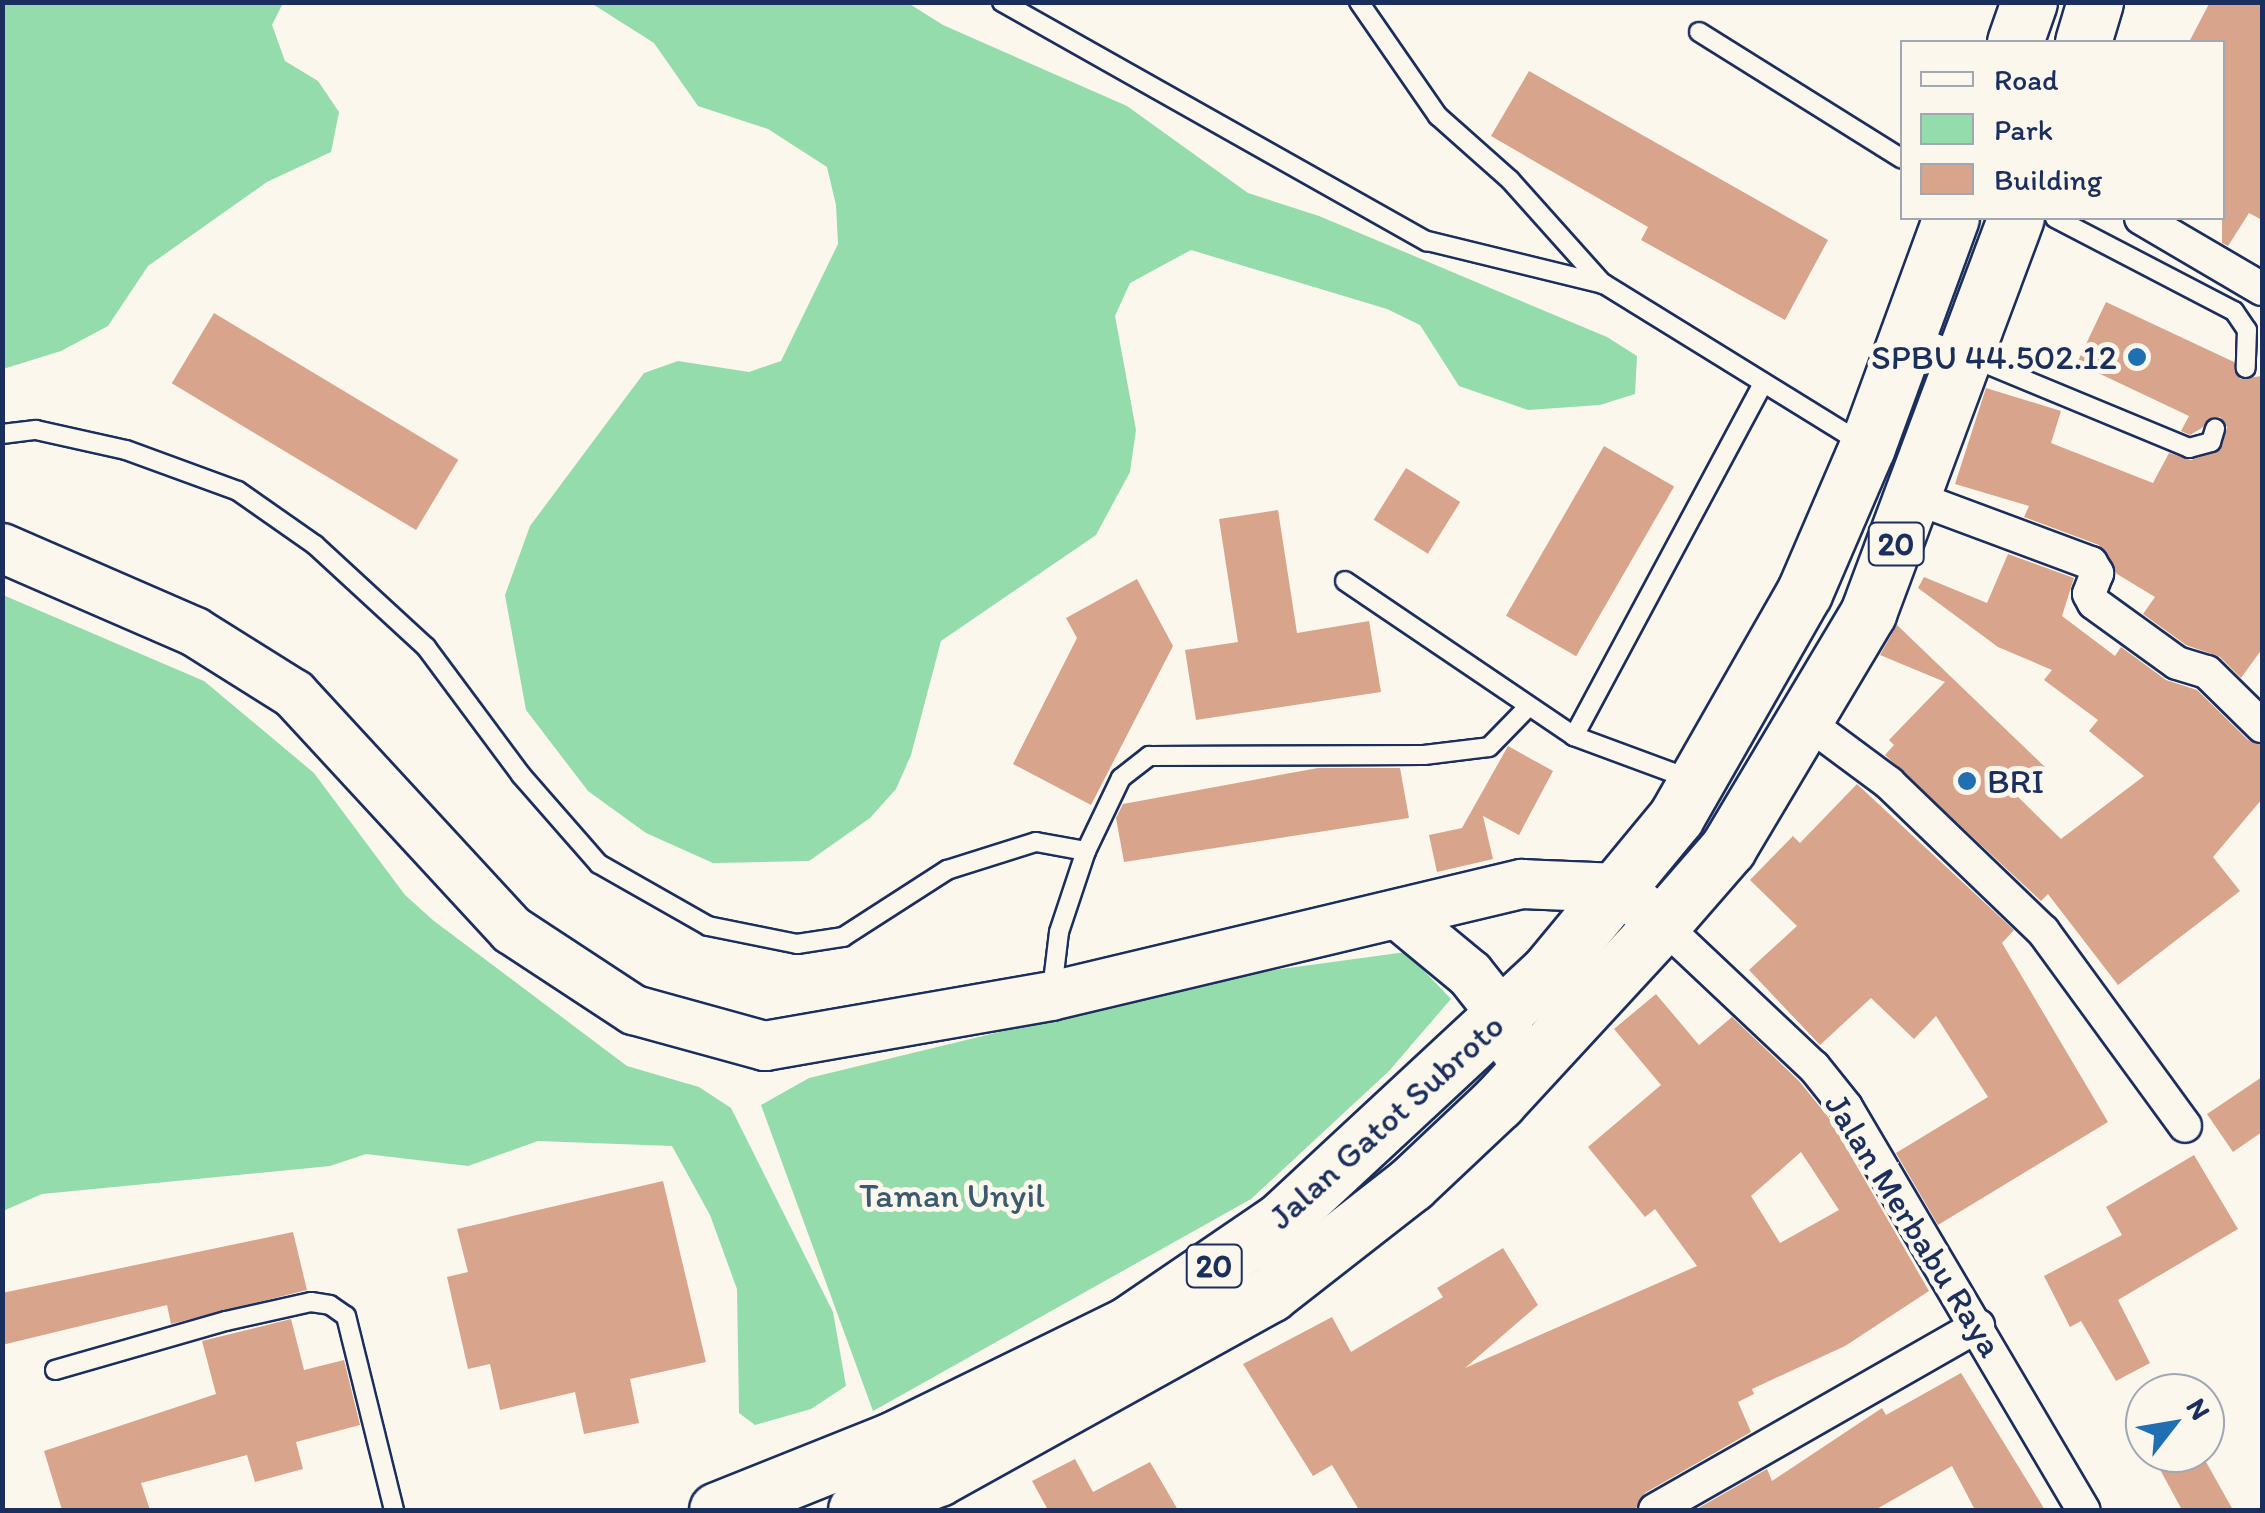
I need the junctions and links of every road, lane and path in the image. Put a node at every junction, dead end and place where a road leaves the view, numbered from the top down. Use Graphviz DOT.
graph roads {
  1 [pos="1002,2"];
  2 [pos="1359,2"];
  3 [pos="2029,2"];
  4 [pos="2095,2"];
  5 [pos="1700,32"];
  6 [pos="2016,40"];
  7 [pos="2084,40"];
  8 [pos="1900,159"];
  9 [pos="1949,220"];
  10 [pos="2015,220"];
  11 [pos="2059,220"];
  12 [pos="2144,220"];
  13 [pos="1604,284"];
  14 [pos="2262,288"];
  15 [pos="1908,332"];
  16 [pos="1969,353"];
  17 [pos="2246,368"];
  18 [pos="1763,382"];
  19 [pos="2216,429"];
  20 [pos="2,434"];
  21 [pos="1867,447"];
  22 [pos="1916,498"];
  23 [pos="2,548"];
  24 [pos="1346,581"];
  25 [pos="1528,707"];
  26 [pos="1804,720"];
  27 [pos="2262,726"];
  28 [pos="1574,736"];
  29 [pos="1685,799"];
  30 [pos="1086,850"];
  31 [pos="1620,888"];
  32 [pos="1401,917"];
  33 [pos="1662,924"];
  34 [pos="1052,996"];
  35 [pos="1504,1017"];
  36 [pos="1498,1102"];
  37 [pos="2185,1126"];
  38 [pos="1978,1326"];
  39 [pos="55,1370"];
  40 [pos="736,1507"];
  41 [pos="394,1510"];
  42 [pos="856,1510"];
  43 [pos="1655,1510"];
  44 [pos="2083,1510"];
  1 -- 13 [label="lane"];
  2 -- 13 [label="lane"];
  3 -- 6 [label="highway"];
  4 -- 7 [label="highway"];
  5 -- 8 [label="lane"];
  9 -- 15 [label="highway, 20"];
  10 -- 16 [label="highway, 20"];
  11 -- 17 [label="lane"];
  12 -- 14 [label="street"];
  13 -- 18 [label="lane"];
  15 -- 16 [label="lane"];
  15 -- 21 [label="highway, 20"];
  16 -- 19 [label="lane"];
  16 -- 22 [label="highway, 20"];
  18 -- 21 [label="lane"];
  18 -- 28 [label="lane"];
  20 -- 30 [label="lane"];
  21 -- 29 [label="highway, 20"];
  22 -- 26 [label="highway, 20"];
  22 -- 27 [label="street"];
  23 -- 34 [label="main road"];
  24 -- 25 [label="lane"];
  25 -- 28 [label="lane"];
  25 -- 30 [label="lane"];
  26 -- 33 [label="highway, Jalan Gatot Subroto / 20"];
  26 -- 37 [label="street"];
  28 -- 29 [label="lane"];
  29 -- 31 [label="highway, Jalan Gatot Subroto / 20"];
  30 -- 34 [label="lane"];
  31 -- 32 [label="main road"];
  31 -- 33 [label="main road, Jalan Merbabu Raya"];
  31 -- 35 [label="highway, Jalan Gatot Subroto / 20"];
  32 -- 34 [label="main road"];
  32 -- 35 [label="main road"];
  33 -- 36 [label="highway, Jalan Gatot Subroto / 20"];
  33 -- 38 [label="street, Jalan Merbabu Raya"];
  35 -- 36 [label="main road"];
  35 -- 40 [label="highway, Jalan Gatot Subroto / 20"];
  36 -- 42 [label="highway, Jalan Gatot Subroto / 20"];
  38 -- 43 [label="street"];
  38 -- 44 [label="street, Jalan Merbabu Raya"];
  39 -- 41 [label="lane"];
}
